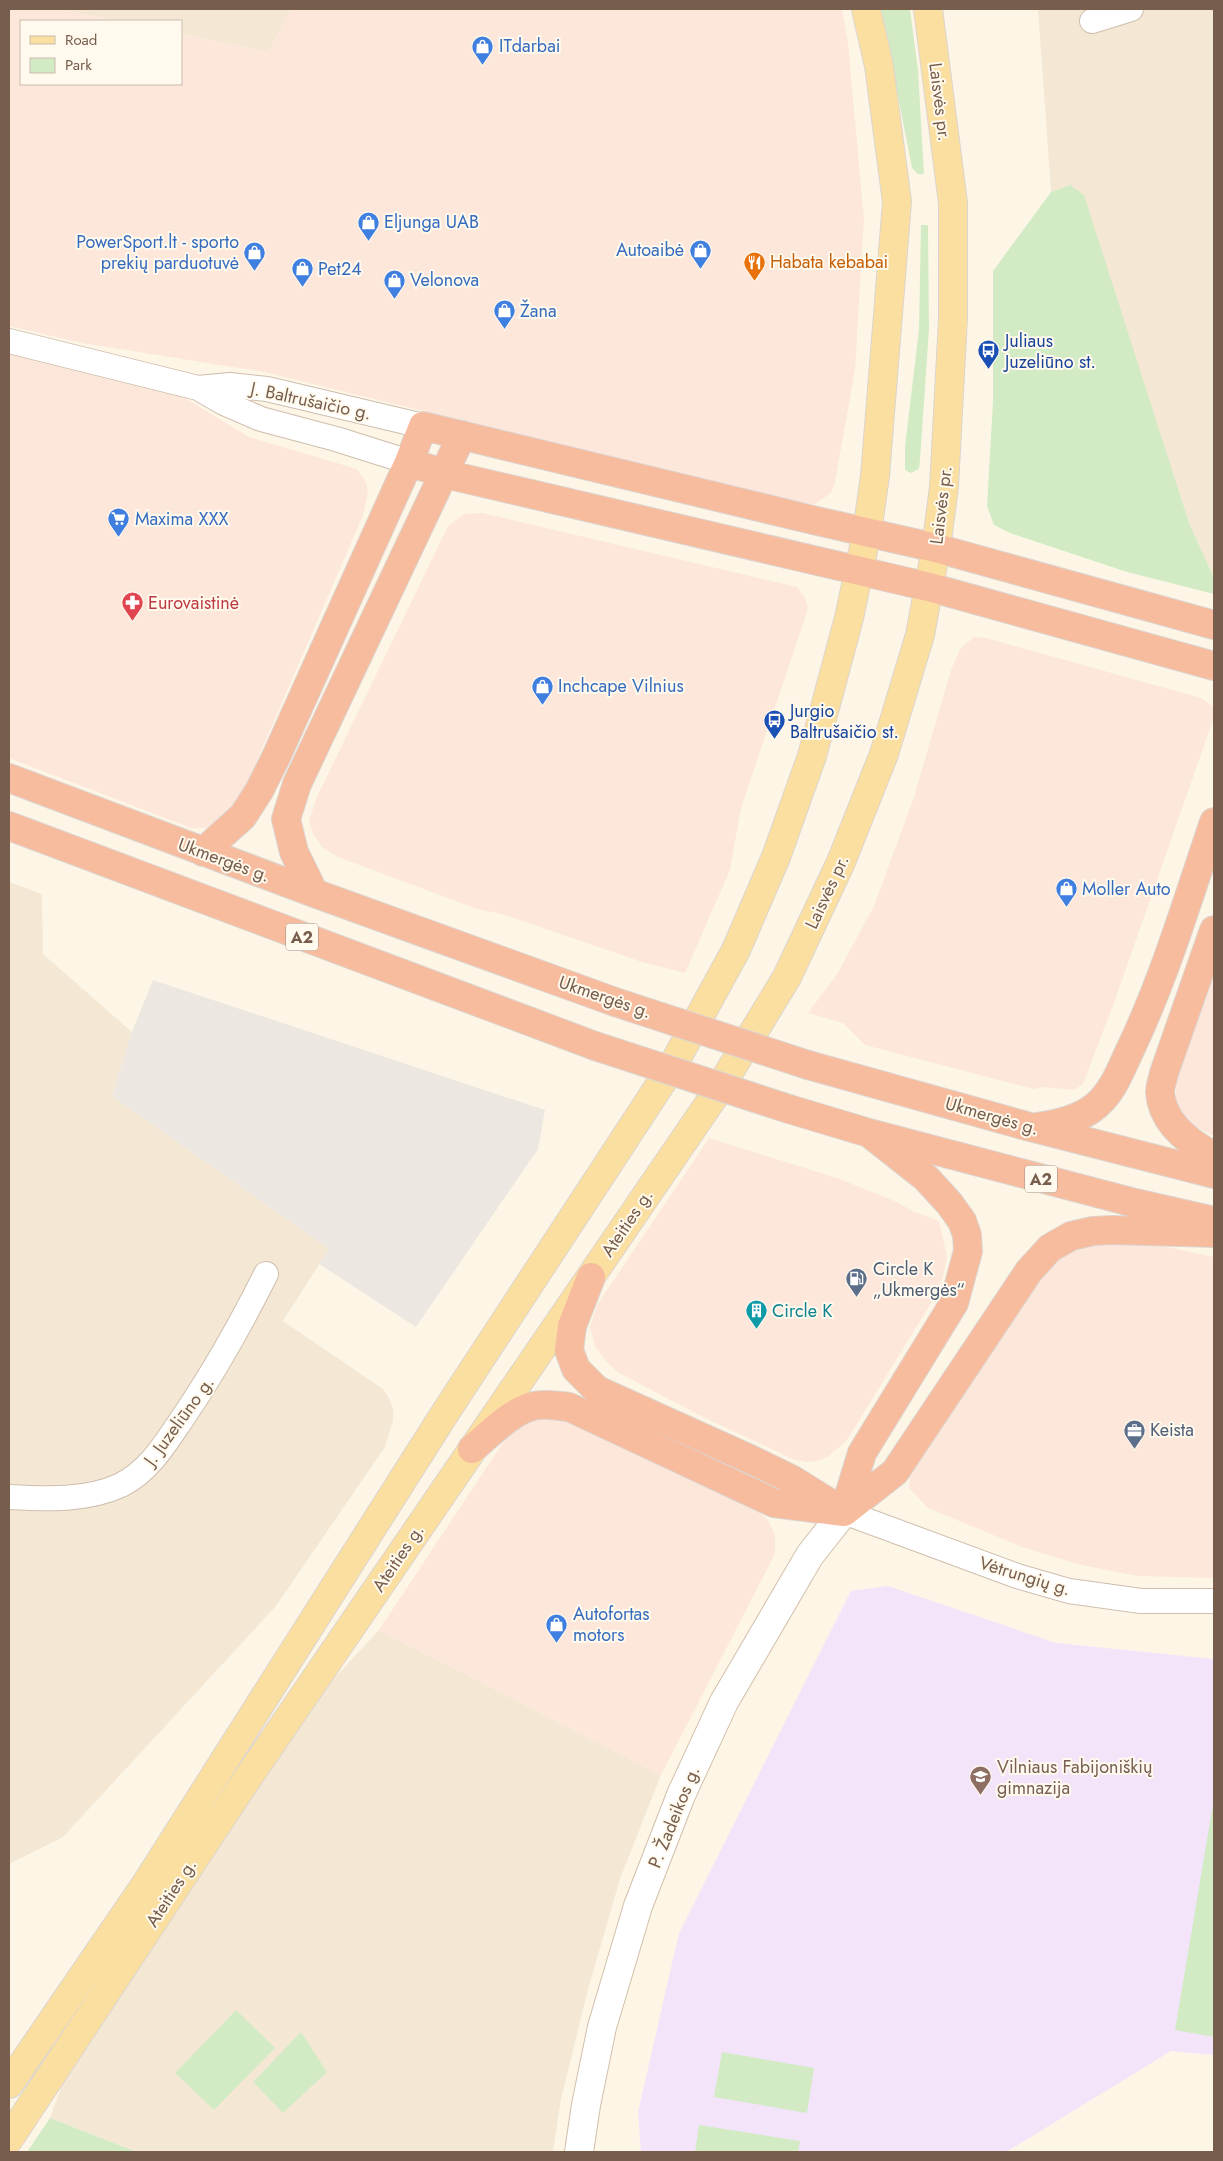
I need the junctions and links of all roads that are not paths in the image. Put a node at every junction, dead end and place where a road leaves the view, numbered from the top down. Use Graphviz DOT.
graph roads {
  1 [pos="866,9"];
  2 [pos="928,9"];
  3 [pos="1131,9"];
  4 [pos="1092,21"];
  5 [pos="9,341"];
  6 [pos="198,388"];
  7 [pos="423,426"];
  8 [pos="462,435"];
  9 [pos="409,462"];
  10 [pos="445,474"];
  11 [pos="867,532"];
  12 [pos="936,548"];
  13 [pos="860,571"];
  14 [pos="929,587"];
  15 [pos="1214,625"];
  16 [pos="1214,666"];
  17 [pos="9,778"];
  18 [pos="1214,822"];
  19 [pos="9,826"];
  20 [pos="203,852"];
  21 [pos="314,894"];
  22 [pos="1214,930"];
  23 [pos="787,977"];
  24 [pos="1030,1127"];
  25 [pos="869,1133"];
  26 [pos="1214,1156"];
  27 [pos="1214,1174"];
  28 [pos="1214,1221"];
  29 [pos="1214,1233"];
  30 [pos="266,1274"];
  31 [pos="591,1277"];
  32 [pos="472,1449"];
  33 [pos="9,1497"];
  34 [pos="844,1512"];
  35 [pos="1214,1601"];
  36 [pos="9,2084"];
  37 [pos="9,2139"];
  38 [pos="579,2152"];
  1 -- 11 [label="main road"];
  2 -- 12 [label="main road, Laisvės pr."];
  3 -- 4 [label="street"];
  5 -- 6 [label="street, J. Baltrušaičio g."];
  6 -- 7 [label="street, J. Baltrušaičio g."];
  6 -- 9 [label="street, J. Baltrušaičio g."];
  7 -- 8 [label="highway"];
  7 -- 9 [label="highway"];
  8 -- 10 [label="highway"];
  8 -- 11 [label="highway"];
  9 -- 10 [label="highway"];
  9 -- 20 [label="highway"];
  10 -- 13 [label="highway"];
  10 -- 21 [label="highway"];
  11 -- 12 [label="highway"];
  11 -- 13 [label="main road"];
  12 -- 14 [label="main road, Laisvės pr."];
  12 -- 15 [label="highway"];
  13 -- 14 [label="highway"];
  13 -- 36 [label="main road, Ateities g."];
  14 -- 16 [label="highway"];
  14 -- 23 [label="main road, Laisvės pr."];
  17 -- 20 [label="highway, Ukmergės g."];
  18 -- 24 [label="highway"];
  19 -- 25 [label="highway, A2, bridge"];
  20 -- 21 [label="highway, Ukmergės g."];
  21 -- 24 [label="highway, Ukmergės g., bridge"];
  22 -- 26 [label="highway"];
  23 -- 31 [label="main road, Ateities g."];
  24 -- 27 [label="highway, Ukmergės g."];
  25 -- 28 [label="highway, A2"];
  25 -- 34 [label="highway"];
  29 -- 34 [label="highway"];
  30 -- 33 [label="street, J. Juzeliūno g."];
  31 -- 32 [label="main road, Ateities g."];
  31 -- 34 [label="highway"];
  32 -- 34 [label="highway"];
  32 -- 37 [label="main road, Ateities g."];
  34 -- 35 [label="street, Vėtrungių g."];
  34 -- 38 [label="street, P. Žadeikos g."];
}
